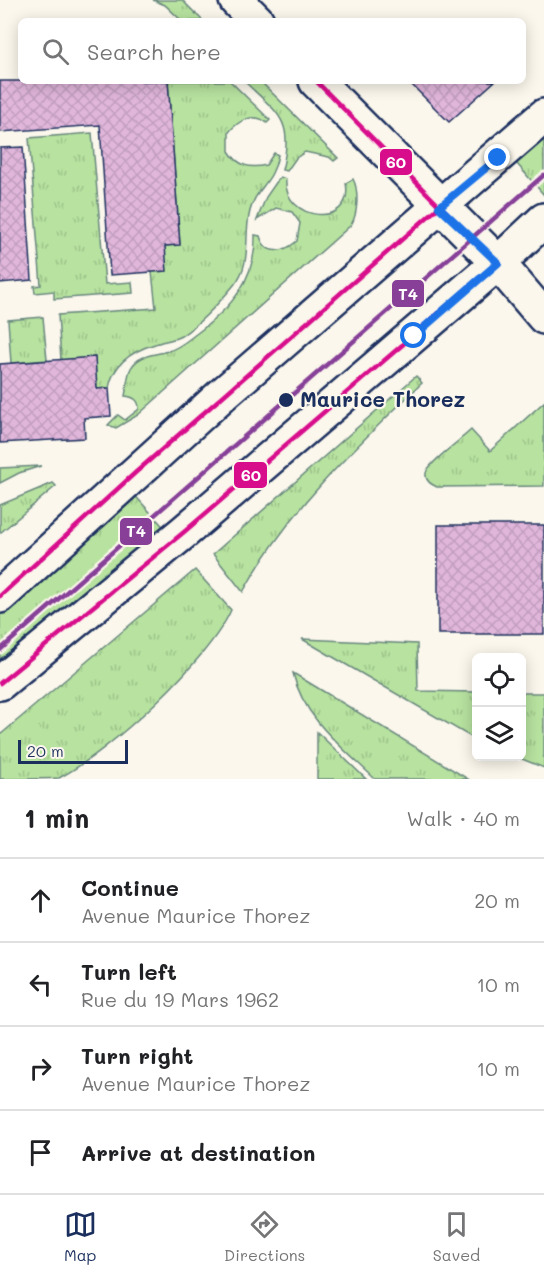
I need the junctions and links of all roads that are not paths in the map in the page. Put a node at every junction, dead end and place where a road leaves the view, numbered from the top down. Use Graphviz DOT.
graph roads {
  1 [pos="236,0"];
  2 [pos="254,18"];
  3 [pos="319,84"];
  4 [pos="544,116"];
  5 [pos="439,207"];
  6 [pos="544,220"];
  7 [pos="498,263"];
  8 [pos="544,317"];
  9 [pos="0,596"];
  10 [pos="0,683"];
  1 -- 2 [label="street"];
  3 -- 5 [label="street"];
  4 -- 5 [label="street"];
  5 -- 7 [label="street"];
  5 -- 9 [label="street"];
  6 -- 7 [label="street"];
  7 -- 8 [label="street"];
  7 -- 10 [label="street"];
}
